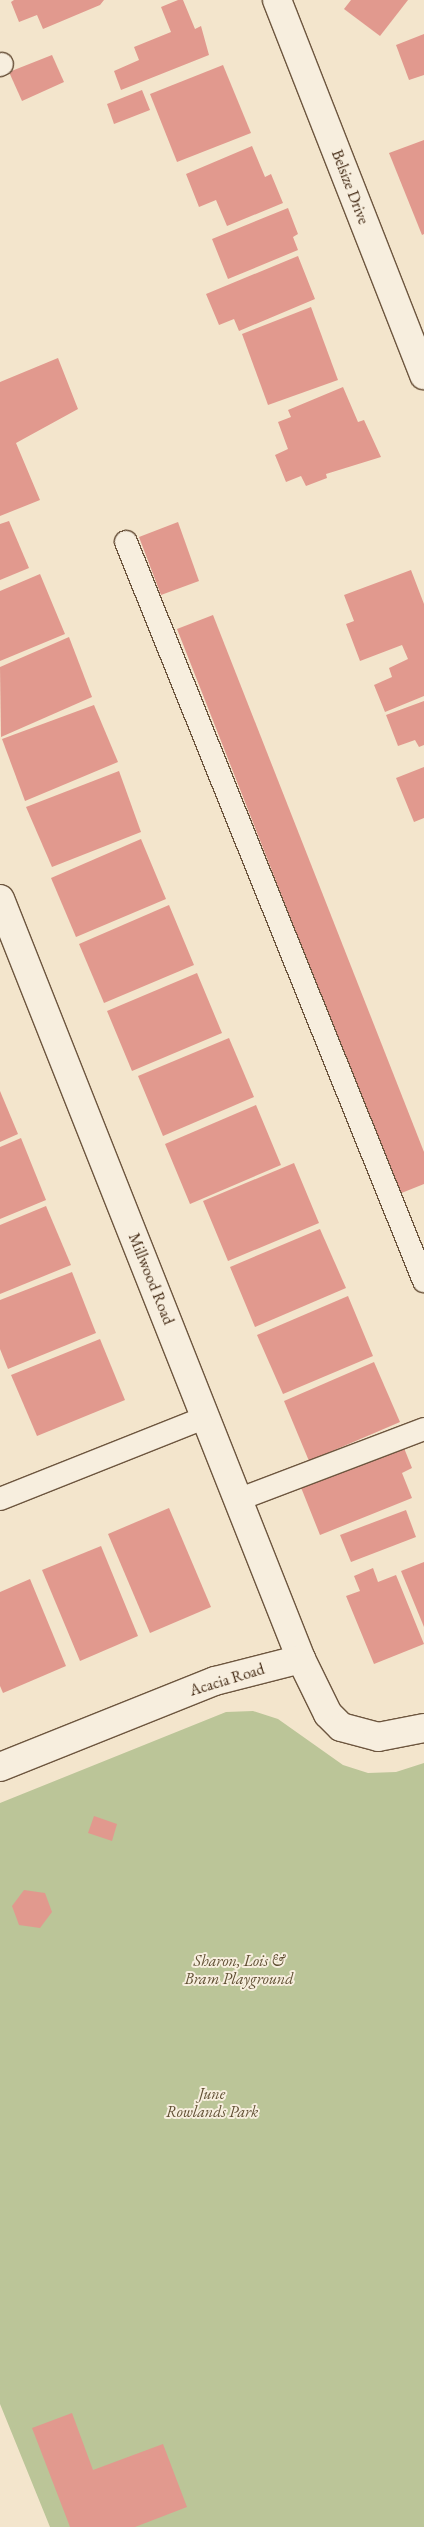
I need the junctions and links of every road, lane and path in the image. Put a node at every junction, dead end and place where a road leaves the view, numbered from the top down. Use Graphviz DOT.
graph roads {
  1 [pos="277,0"];
  2 [pos="424,375"];
  3 [pos="126,542"];
  4 [pos="0,900"];
  5 [pos="424,1281"];
  6 [pos="206,1417"];
  7 [pos="424,1429"];
  8 [pos="0,1499"];
  9 [pos="240,1499"];
  10 [pos="302,1659"];
  11 [pos="424,1728"];
  12 [pos="0,1767"];
  1 -- 2 [label="street, Belsize Drive"];
  3 -- 5 [label="lane"];
  4 -- 6 [label="street, Millwood Road"];
  6 -- 8 [label="lane"];
  6 -- 9 [label="street, Millwood Road"];
  7 -- 9 [label="lane"];
  9 -- 10 [label="street, Millwood Road"];
  10 -- 11 [label="street"];
  10 -- 12 [label="street, Acacia Road"];
}
